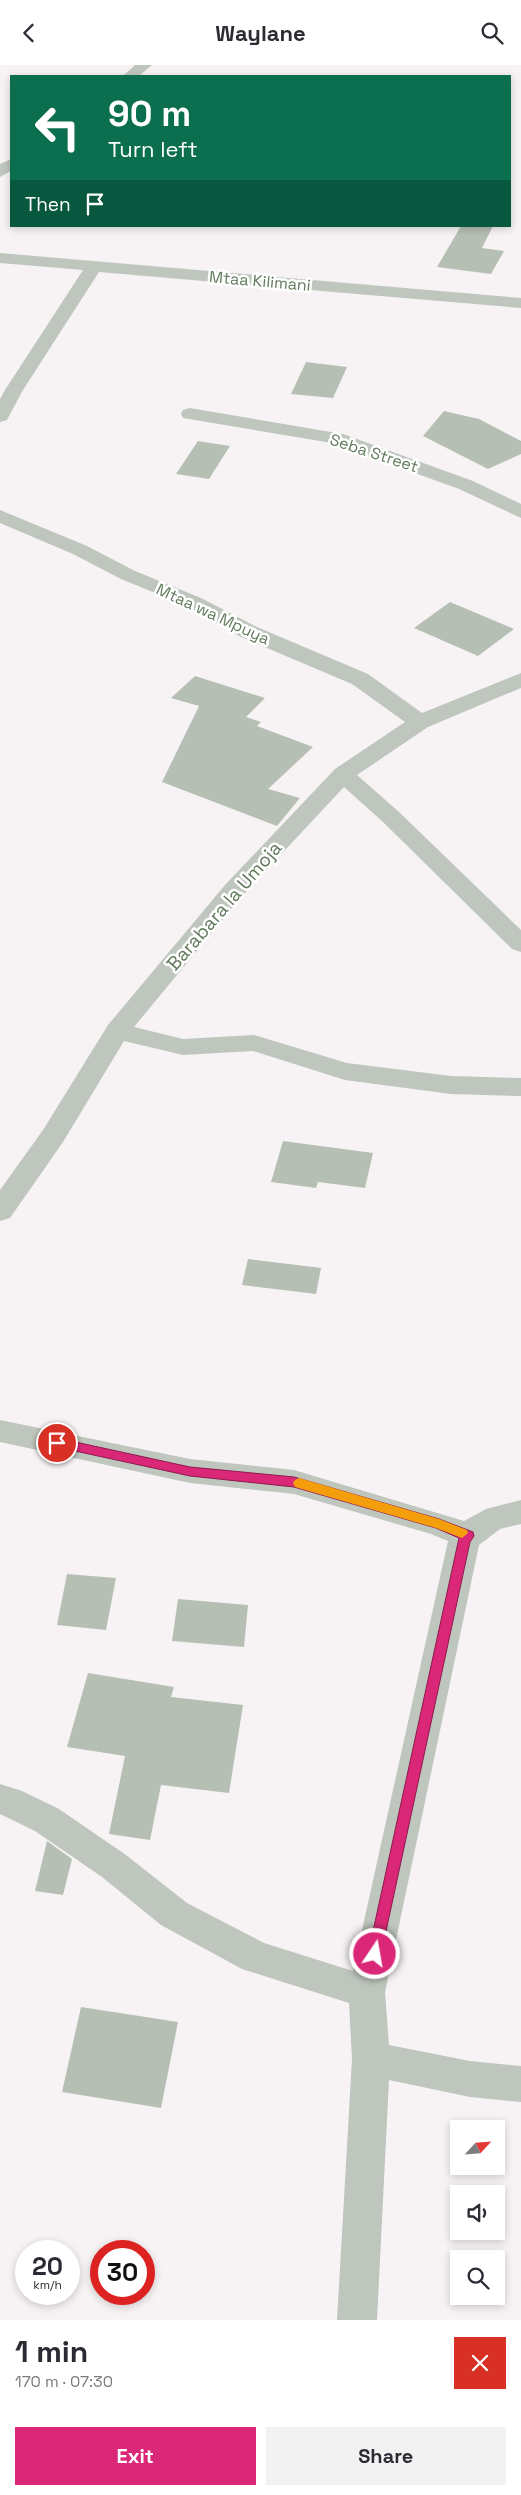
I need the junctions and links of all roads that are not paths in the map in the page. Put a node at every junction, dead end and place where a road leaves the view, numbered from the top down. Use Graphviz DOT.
graph roads {
  1 [pos="144,65"];
  2 [pos="131,75"];
  3 [pos="0,258"];
  4 [pos="93,268"];
  5 [pos="521,303"];
  6 [pos="190,414"];
  7 [pos="0,416"];
  8 [pos="521,512"];
  9 [pos="0,516"];
  10 [pos="521,680"];
  11 [pos="420,722"];
  12 [pos="343,774"];
  13 [pos="521,944"];
  14 [pos="117,1031"];
  15 [pos="521,1087"];
  16 [pos="0,1211"];
  17 [pos="0,1431"];
  18 [pos="521,1512"];
  19 [pos="468,1536"];
  20 [pos="0,1799"];
  21 [pos="367,1992"];
  22 [pos="371,2059"];
  23 [pos="521,2084"];
  24 [pos="357,2320"];
  1 -- 2 [label="street"];
  3 -- 4 [label="street, Mtaa Kilimani"];
  4 -- 5 [label="street, Mtaa Kilimani"];
  4 -- 7 [label="street"];
  6 -- 8 [label="street, Seba Street"];
  9 -- 11 [label="street, Mtaa wa Mpuya"];
  10 -- 11 [label="street, Barabara la Umoja"];
  11 -- 12 [label="street, Barabara la Umoja"];
  12 -- 13 [label="street"];
  12 -- 14 [label="street, Barabara la Umoja"];
  14 -- 15 [label="street"];
  14 -- 16 [label="street, Barabara la Umoja"];
  17 -- 19 [label="street"];
  18 -- 19 [label="street"];
  19 -- 21 [label="street"];
  20 -- 21 [label="street"];
  21 -- 22 [label="street"];
  22 -- 23 [label="street"];
  22 -- 24 [label="street"];
}
